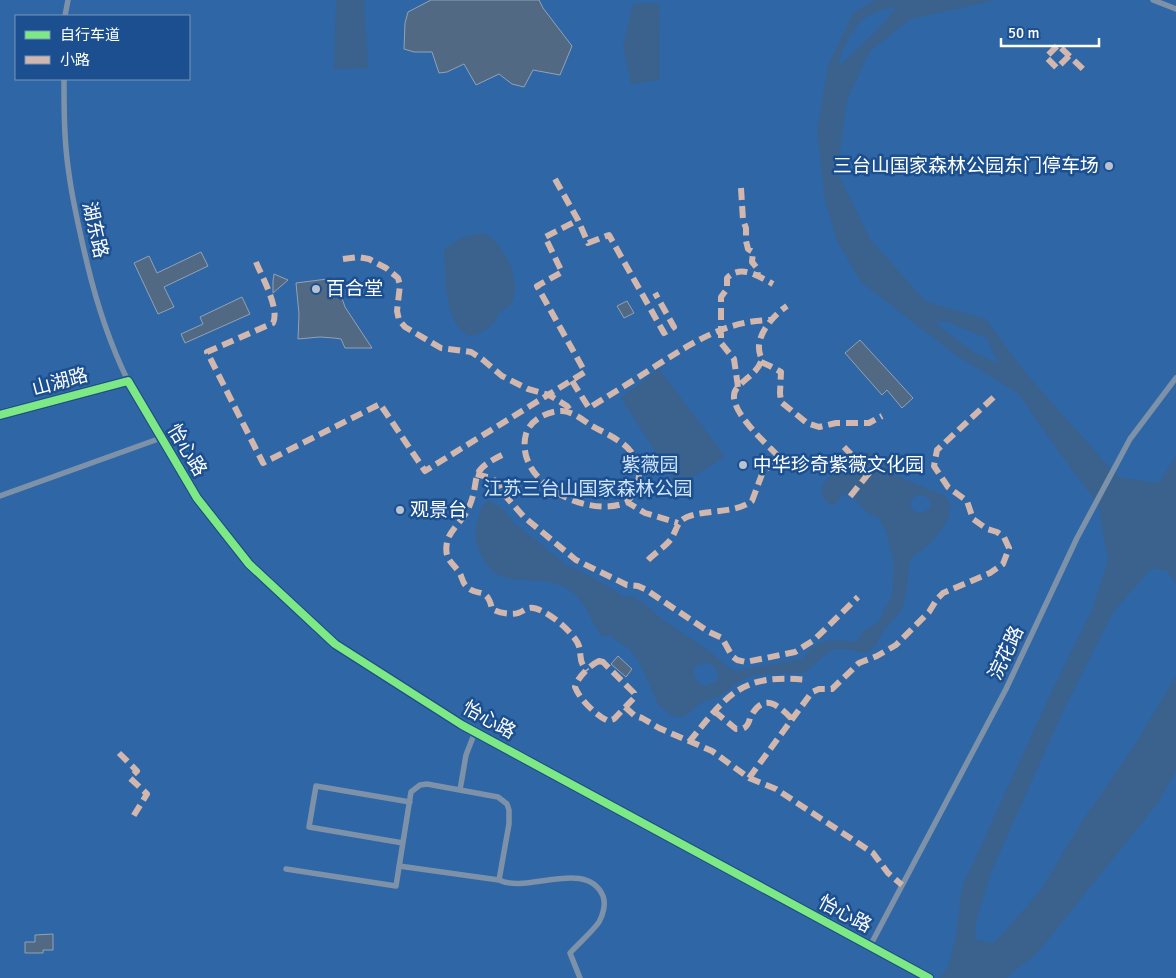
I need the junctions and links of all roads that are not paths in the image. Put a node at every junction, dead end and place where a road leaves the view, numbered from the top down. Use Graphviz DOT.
graph roads {
  1 [pos="68,0"];
  2 [pos="1153,0"];
  3 [pos="1176,9"];
  4 [pos="65,15"];
  5 [pos="64,80"];
  6 [pos="1176,378"];
  7 [pos="128,381"];
  8 [pos="0,415"];
  9 [pos="161,438"];
  10 [pos="0,496"];
  11 [pos="475,732"];
  12 [pos="460,790"];
  13 [pos="410,802"];
  14 [pos="403,843"];
  15 [pos="399,866"];
  16 [pos="286,868"];
  17 [pos="499,880"];
  18 [pos="870,946"];
  19 [pos="924,975"];
  20 [pos="580,978"];
  1 -- 4 [label="lane"];
  2 -- 3 [label="lane"];
  5 -- 7 [label="lane, 湖东路"];
  6 -- 18 [label="lane, 浣花路"];
  7 -- 8 [label="street, 山湖路"];
  7 -- 9 [label="street, 怡心路"];
  9 -- 10 [label="lane"];
  9 -- 11 [label="street, 怡心路"];
  11 -- 12 [label="lane"];
  11 -- 18 [label="street, 怡心路"];
  12 -- 13 [label="lane"];
  12 -- 17 [label="lane"];
  13 -- 14 [label="lane"];
  13 -- 14 [label="lane"];
  14 -- 15 [label="lane"];
  15 -- 16 [label="lane"];
  15 -- 17 [label="lane"];
  17 -- 20 [label="lane"];
  18 -- 19 [label="street, 怡心路"];
}
